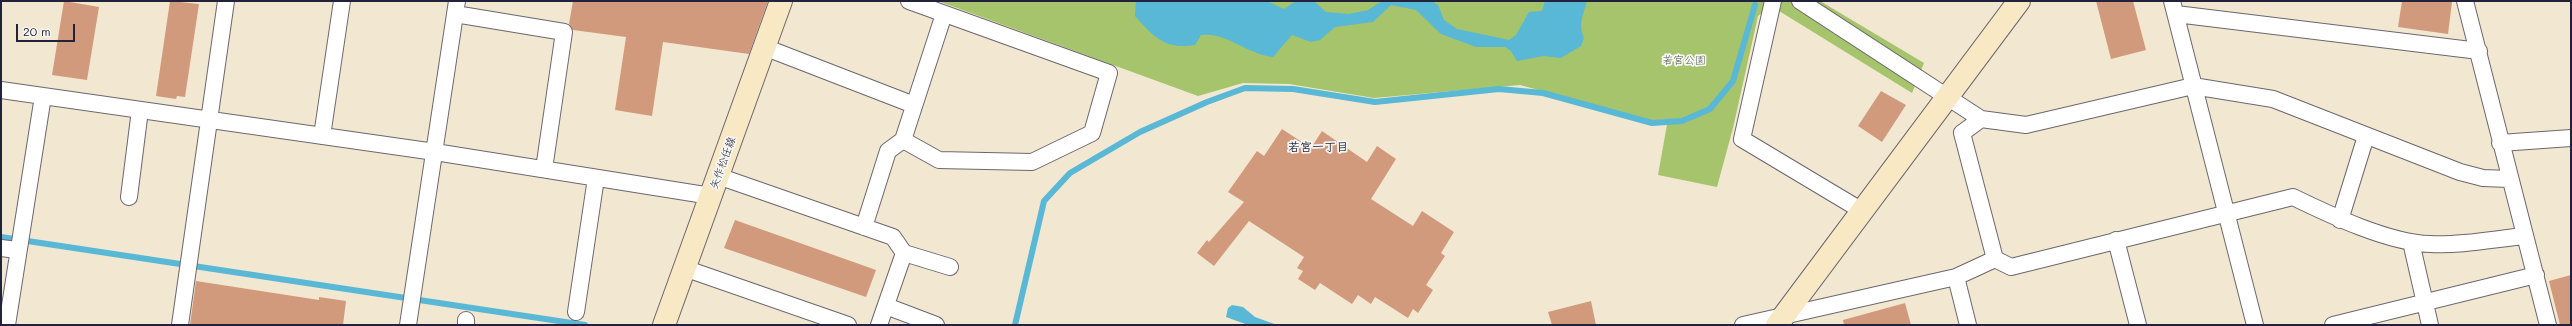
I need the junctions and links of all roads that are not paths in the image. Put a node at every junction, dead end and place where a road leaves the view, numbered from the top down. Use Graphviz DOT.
graph roads {
  1 [pos="226,1"];
  2 [pos="342,1"];
  3 [pos="780,1"];
  4 [pos="908,1"];
  5 [pos="1773,1"];
  6 [pos="1800,1"];
  7 [pos="2019,1"];
  8 [pos="2465,1"];
  9 [pos="456,7"];
  10 [pos="2174,8"];
  11 [pos="944,14"];
  12 [pos="764,47"];
  13 [pos="2479,51"];
  14 [pos="2194,86"];
  15 [pos="1,90"];
  16 [pos="43,96"];
  17 [pos="1949,99"];
  18 [pos="914,105"];
  19 [pos="140,110"];
  20 [pos="1982,119"];
  21 [pos="209,120"];
  22 [pos="322,136"];
  23 [pos="2366,136"];
  24 [pos="2571,138"];
  25 [pos="903,140"];
  26 [pos="2500,143"];
  27 [pos="435,152"];
  28 [pos="544,169"];
  29 [pos="596,178"];
  30 [pos="2509,179"];
  31 [pos="714,186"];
  32 [pos="130,197"];
  33 [pos="1864,212"];
  34 [pos="2227,213"];
  35 [pos="2340,220"];
  36 [pos="864,226"];
  37 [pos="2525,236"];
  38 [pos="2116,240"];
  39 [pos="2411,242"];
  40 [pos="18,244"];
  41 [pos="1,248"];
  42 [pos="904,253"];
  43 [pos="1995,260"];
  44 [pos="950,267"];
  45 [pos="684,268"];
  46 [pos="2536,275"];
  47 [pos="1956,277"];
  48 [pos="2424,301"];
  49 [pos="886,306"];
  50 [pos="576,312"];
  51 [pos="409,318"];
  52 [pos="1783,322"];
  53 [pos="7,325"];
  54 [pos="180,325"];
  55 [pos="664,325"];
  56 [pos="848,325"];
  57 [pos="879,325"];
  58 [pos="936,325"];
  59 [pos="1743,325"];
  60 [pos="1968,325"];
  61 [pos="2138,325"];
  62 [pos="2255,325"];
  63 [pos="2333,325"];
  64 [pos="2430,325"];
  65 [pos="2548,325"];
  1 -- 21 [label="street"];
  2 -- 22 [label="street"];
  3 -- 12 [label="street, 矢作松任線"];
  4 -- 11 [label="street"];
  5 -- 33 [label="street"];
  6 -- 17 [label="street"];
  7 -- 17 [label="street"];
  8 -- 13 [label="street"];
  9 -- 27 [label="street"];
  9 -- 28 [label="street"];
  10 -- 13 [label="street"];
  10 -- 14 [label="street"];
  11 -- 18 [label="street"];
  11 -- 25 [label="street"];
  12 -- 18 [label="street"];
  12 -- 31 [label="street, 矢作松任線"];
  13 -- 26 [label="street"];
  14 -- 20 [label="street"];
  14 -- 23 [label="street"];
  14 -- 34 [label="street"];
  15 -- 16 [label="street"];
  16 -- 19 [label="street"];
  16 -- 40 [label="street"];
  17 -- 20 [label="street"];
  17 -- 33 [label="street"];
  18 -- 25 [label="street"];
  19 -- 21 [label="street"];
  19 -- 32 [label="street"];
  20 -- 43 [label="street"];
  21 -- 22 [label="street"];
  21 -- 54 [label="street"];
  22 -- 27 [label="street"];
  23 -- 30 [label="street"];
  23 -- 35 [label="street"];
  24 -- 26 [label="street"];
  25 -- 36 [label="street"];
  26 -- 30 [label="street"];
  27 -- 28 [label="street"];
  27 -- 51 [label="street"];
  28 -- 29 [label="street"];
  29 -- 31 [label="street"];
  29 -- 50 [label="street"];
  30 -- 37 [label="street"];
  31 -- 36 [label="street"];
  31 -- 45 [label="street, 矢作松任線"];
  33 -- 52 [label="street"];
  34 -- 35 [label="street"];
  34 -- 38 [label="street"];
  34 -- 62 [label="street"];
  35 -- 39 [label="street"];
  36 -- 42 [label="street"];
  37 -- 39 [label="street"];
  37 -- 46 [label="street"];
  38 -- 43 [label="street"];
  38 -- 61 [label="street"];
  39 -- 48 [label="street"];
  40 -- 41 [label="street"];
  40 -- 53 [label="street"];
  42 -- 44 [label="street"];
  42 -- 49 [label="street"];
  43 -- 47 [label="street"];
  45 -- 55 [label="street, 矢作松任線"];
  45 -- 56 [label="street"];
  46 -- 48 [label="street"];
  46 -- 65 [label="street"];
  47 -- 52 [label="street"];
  47 -- 60 [label="street"];
  48 -- 63 [label="street"];
  48 -- 64 [label="street"];
  49 -- 57 [label="street"];
  49 -- 58 [label="street"];
  52 -- 59 [label="street"];
}
